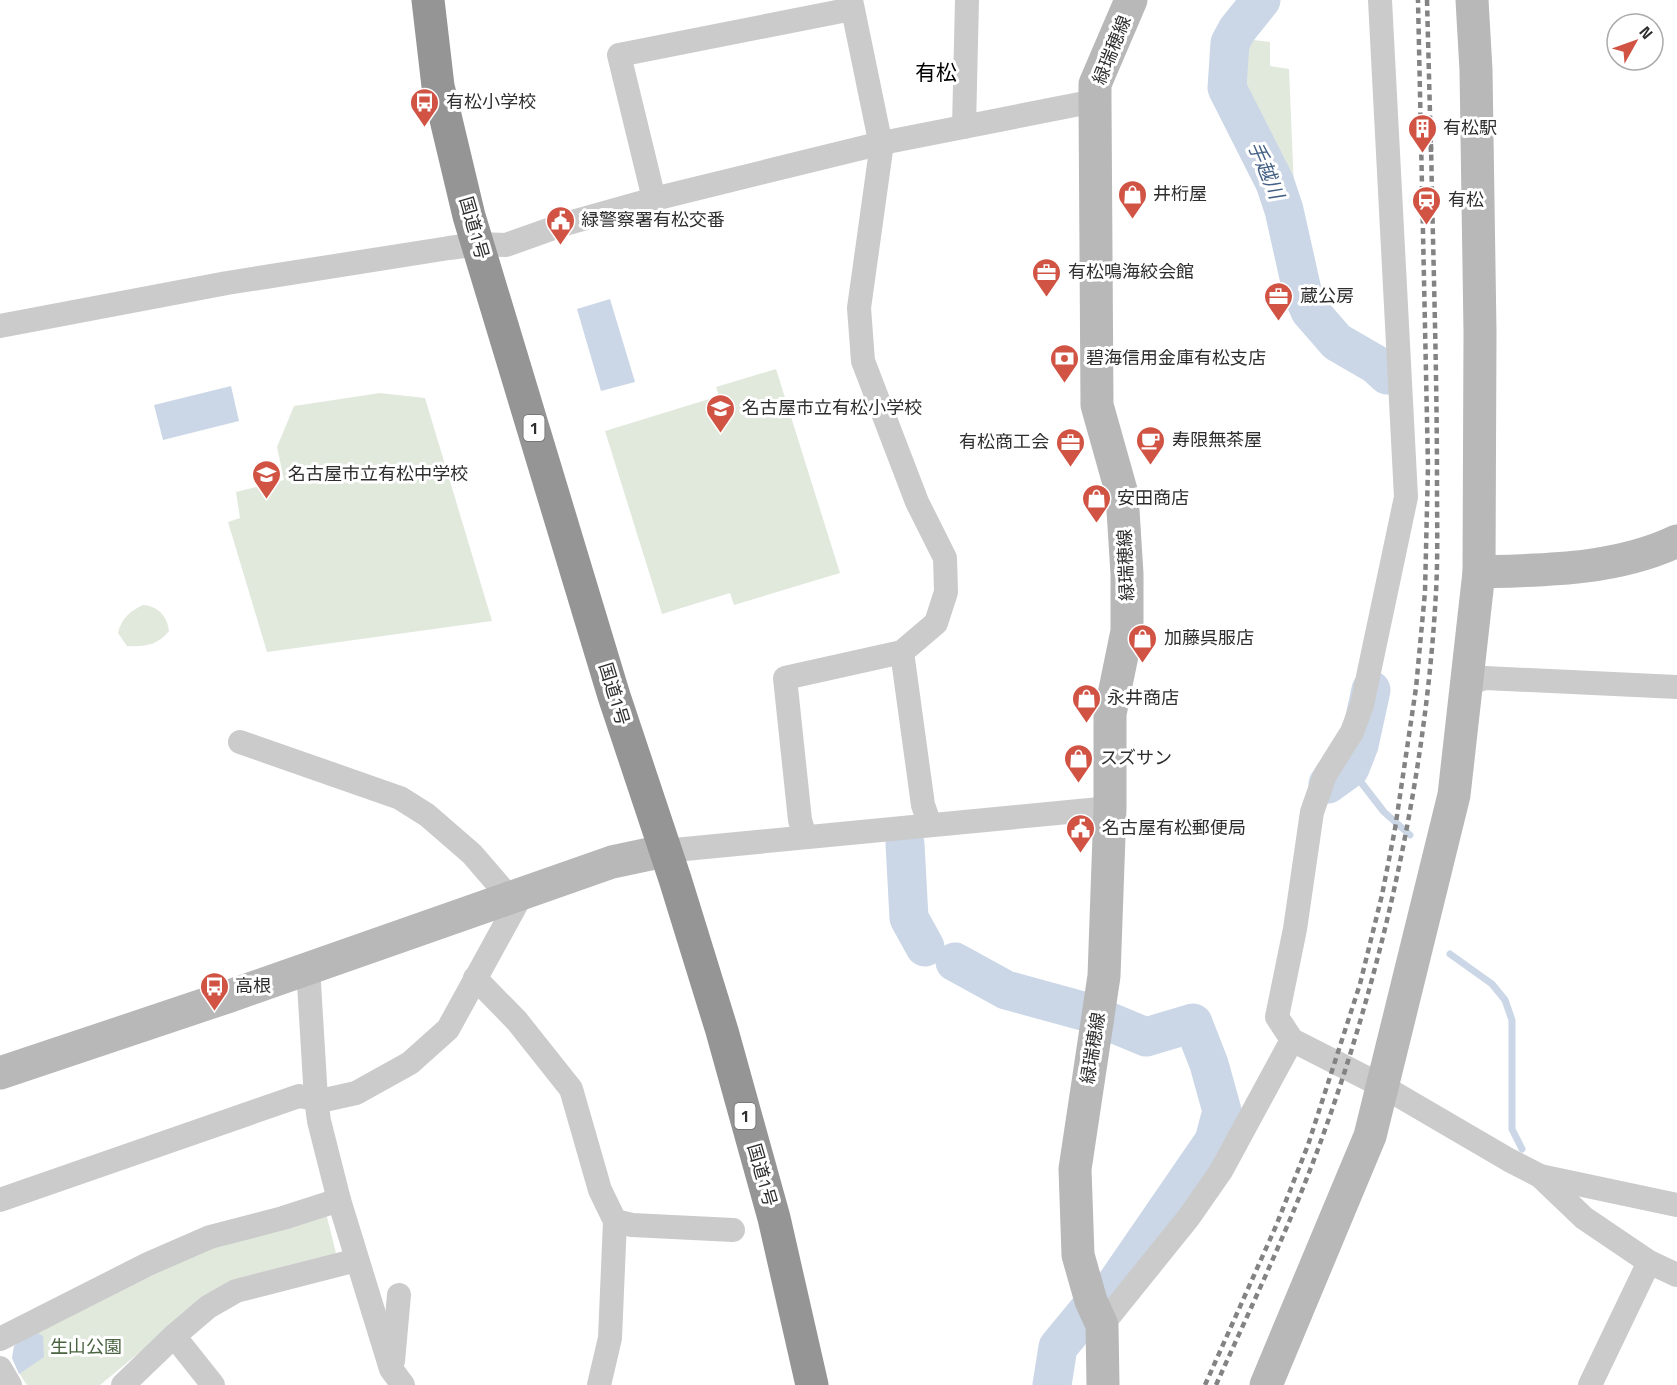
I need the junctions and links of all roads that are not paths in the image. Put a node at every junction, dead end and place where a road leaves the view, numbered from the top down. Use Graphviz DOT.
graph roads {
  1 [pos="428,0"];
  2 [pos="967,0"];
  3 [pos="1131,0"];
  4 [pos="1380,0"];
  5 [pos="1472,0"];
  6 [pos="852,4"];
  7 [pos="1095,101"];
  8 [pos="964,127"];
  9 [pos="882,143"];
  10 [pos="654,199"];
  11 [pos="479,244"];
  12 [pos="0,326"];
  13 [pos="1676,542"];
  14 [pos="1479,572"];
  15 [pos="902,652"];
  16 [pos="1468,684"];
  17 [pos="1677,687"];
  18 [pos="240,742"];
  19 [pos="1110,808"];
  20 [pos="930,825"];
  21 [pos="805,837"];
  22 [pos="664,851"];
  23 [pos="515,896"];
  24 [pos="308,967"];
  25 [pos="475,978"];
  26 [pos="1292,1040"];
  27 [pos="0,1073"];
  28 [pos="1384,1087"];
  29 [pos="316,1099"];
  30 [pos="1540,1176"];
  31 [pos="0,1200"];
  32 [pos="339,1200"];
  33 [pos="1677,1205"];
  34 [pos="615,1221"];
  35 [pos="733,1230"];
  36 [pos="357,1260"];
  37 [pos="1649,1262"];
  38 [pos="1677,1275"];
  39 [pos="399,1295"];
  40 [pos="1096,1313"];
  41 [pos="174,1336"];
  42 [pos="0,1339"];
  43 [pos="0,1368"];
  44 [pos="397,1377"];
  45 [pos="10,1385"];
  46 [pos="123,1385"];
  47 [pos="213,1385"];
  48 [pos="599,1385"];
  49 [pos="812,1385"];
  50 [pos="1103,1385"];
  51 [pos="1266,1385"];
  52 [pos="1590,1385"];
  1 -- 11 [label="highway, 国道1号 / 1"];
  2 -- 8 [label="street"];
  3 -- 7 [label="street, 緑瑞穂線"];
  4 -- 26 [label="street"];
  5 -- 14 [label="street"];
  6 -- 9 [label="street"];
  6 -- 10 [label="street"];
  7 -- 8 [label="street"];
  7 -- 19 [label="street, 緑瑞穂線"];
  8 -- 9 [label="street"];
  9 -- 10 [label="street"];
  9 -- 15 [label="street"];
  10 -- 11 [label="street"];
  11 -- 12 [label="street"];
  11 -- 22 [label="highway, 国道1号 / 1"];
  13 -- 14 [label="street"];
  14 -- 16 [label="street"];
  15 -- 20 [label="street"];
  15 -- 21 [label="street"];
  16 -- 17 [label="street"];
  16 -- 28 [label="street"];
  18 -- 23 [label="street"];
  19 -- 20 [label="street"];
  19 -- 40 [label="street, 緑瑞穂線"];
  20 -- 21 [label="street"];
  21 -- 22 [label="street"];
  22 -- 23 [label="street"];
  22 -- 49 [label="highway, 国道1号 / 1"];
  23 -- 24 [label="street"];
  23 -- 25 [label="street"];
  24 -- 27 [label="street"];
  24 -- 29 [label="street"];
  25 -- 29 [label="street"];
  25 -- 34 [label="street"];
  26 -- 28 [label="street"];
  26 -- 40 [label="street"];
  28 -- 30 [label="street"];
  28 -- 51 [label="street"];
  29 -- 31 [label="street"];
  29 -- 32 [label="street"];
  30 -- 33 [label="street"];
  30 -- 37 [label="street"];
  32 -- 36 [label="street"];
  32 -- 42 [label="street"];
  34 -- 35 [label="street"];
  34 -- 48 [label="street"];
  36 -- 41 [label="street"];
  36 -- 44 [label="street"];
  37 -- 38 [label="street"];
  37 -- 52 [label="street"];
  39 -- 44 [label="street"];
  40 -- 50 [label="street, 緑瑞穂線"];
  41 -- 46 [label="street"];
  41 -- 47 [label="street"];
  43 -- 45 [label="street"];
}
